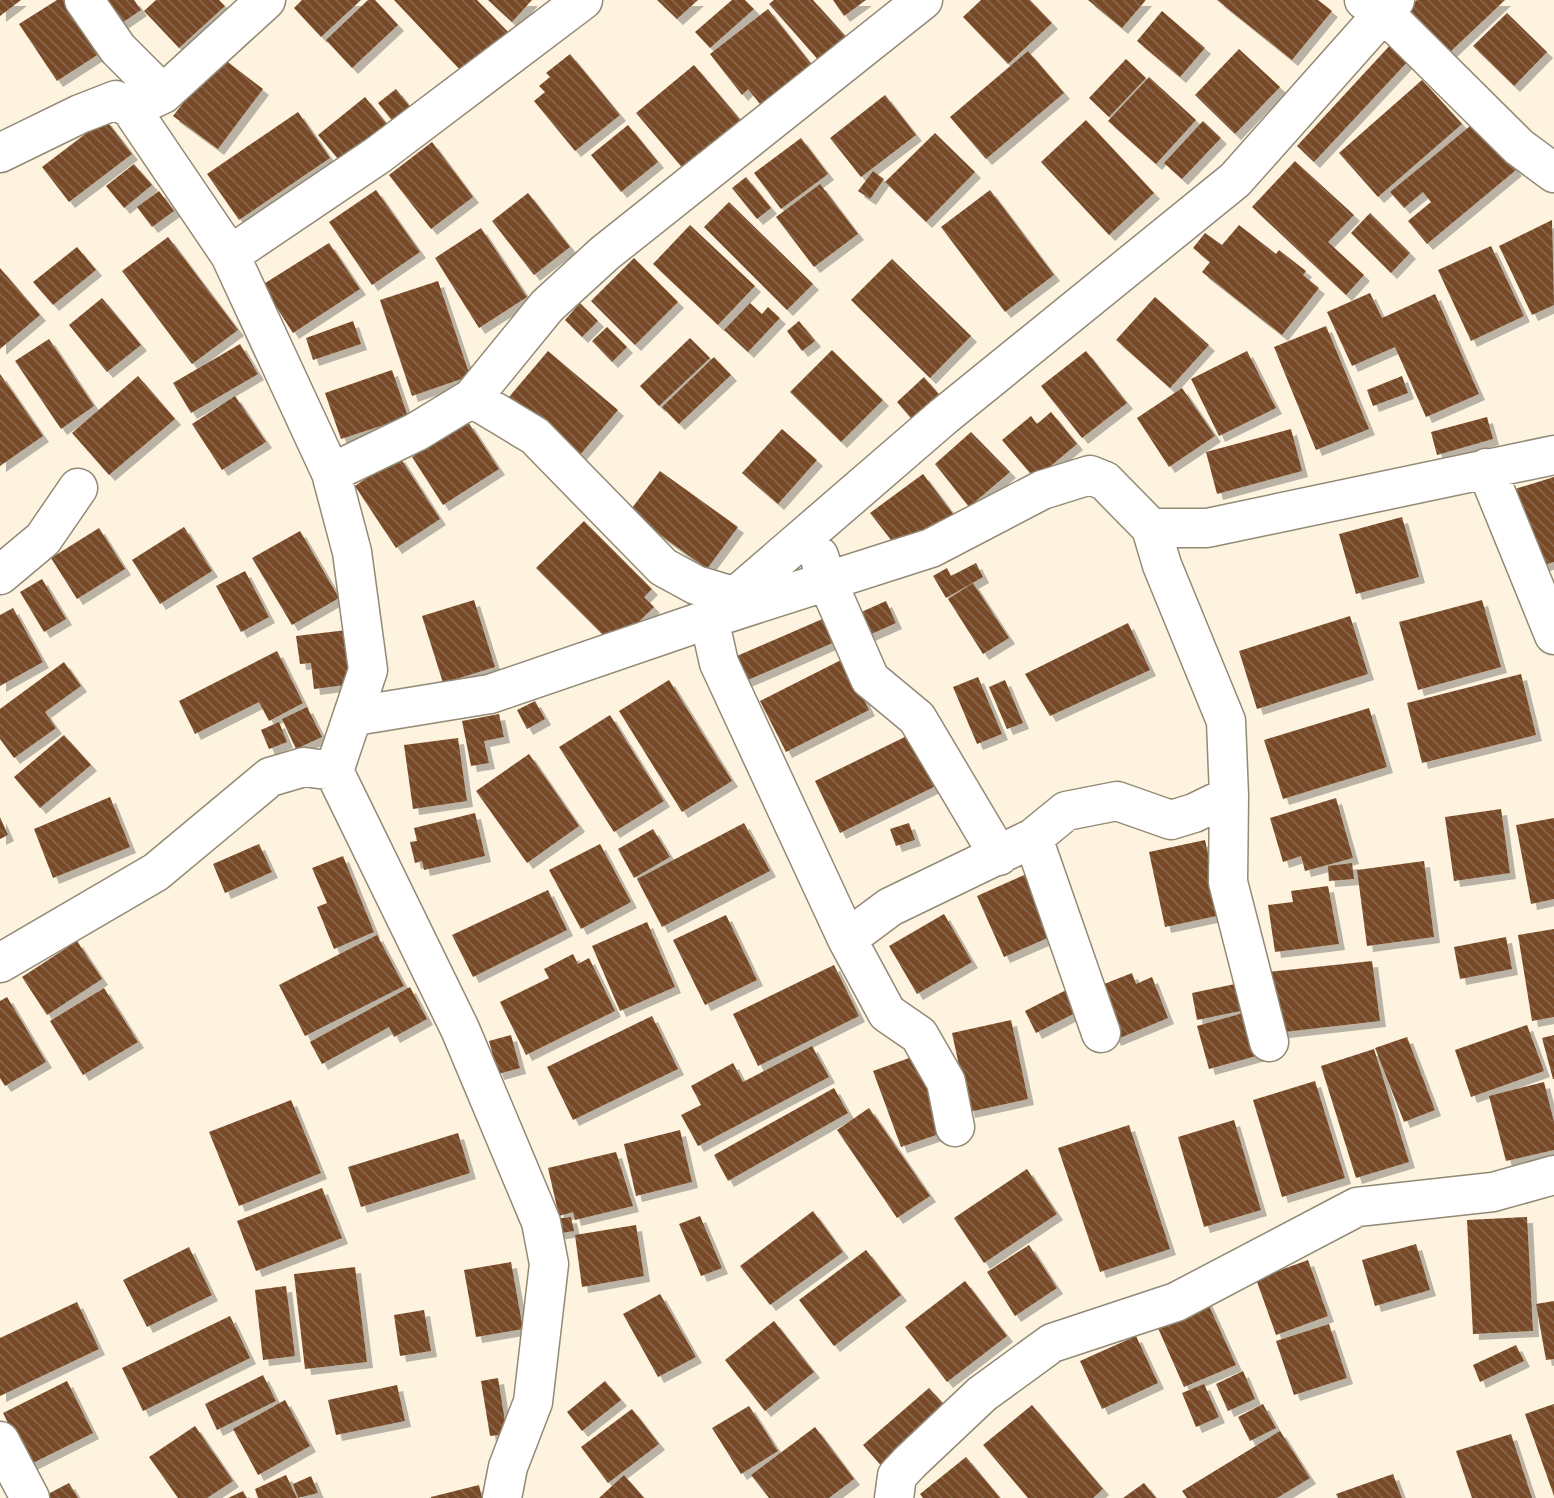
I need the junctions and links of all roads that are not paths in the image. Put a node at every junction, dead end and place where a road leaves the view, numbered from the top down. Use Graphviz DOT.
graph roads {
  1 [pos="84,0"];
  2 [pos="266,0"];
  3 [pos="583,0"];
  4 [pos="923,0"];
  5 [pos="1381,4"];
  6 [pos="147,102"];
  7 [pos="0,153"];
  8 [pos="1554,173"];
  9 [pos="230,255"];
  10 [pos="472,398"];
  11 [pos="1554,455"];
  12 [pos="1486,468"];
  13 [pos="331,472"];
  14 [pos="78,488"];
  15 [pos="1152,528"];
  16 [pos="811,532"];
  17 [pos="0,575"];
  18 [pos="827,581"];
  19 [pos="723,608"];
  20 [pos="1554,635"];
  21 [pos="355,716"];
  22 [pos="334,771"];
  23 [pos="1229,796"];
  24 [pos="1033,838"];
  25 [pos="999,856"];
  26 [pos="847,939"];
  27 [pos="0,963"];
  28 [pos="1101,1033"];
  29 [pos="1269,1042"];
  30 [pos="955,1127"];
  31 [pos="1554,1175"];
  32 [pos="0,1441"];
  33 [pos="30,1498"];
  34 [pos="502,1498"];
  35 [pos="894,1498"];
  1 -- 6 [label="street"];
  2 -- 6 [label="street"];
  3 -- 9 [label="street"];
  4 -- 10 [label="street"];
  5 -- 8 [label="street"];
  5 -- 16 [label="street"];
  6 -- 7 [label="street"];
  6 -- 9 [label="street"];
  9 -- 13 [label="street"];
  10 -- 13 [label="street"];
  10 -- 19 [label="street"];
  11 -- 12 [label="street"];
  12 -- 15 [label="street"];
  12 -- 20 [label="street"];
  13 -- 21 [label="street"];
  14 -- 17 [label="street"];
  15 -- 18 [label="street"];
  15 -- 23 [label="street"];
  16 -- 18 [label="street"];
  16 -- 19 [label="street"];
  18 -- 19 [label="street"];
  18 -- 25 [label="street"];
  19 -- 21 [label="street"];
  19 -- 26 [label="street"];
  21 -- 22 [label="street"];
  22 -- 27 [label="street"];
  22 -- 34 [label="street"];
  23 -- 24 [label="street"];
  23 -- 29 [label="street"];
  24 -- 25 [label="street"];
  24 -- 28 [label="street"];
  25 -- 26 [label="street"];
  26 -- 30 [label="street"];
  31 -- 35 [label="street"];
  32 -- 33 [label="street"];
}
